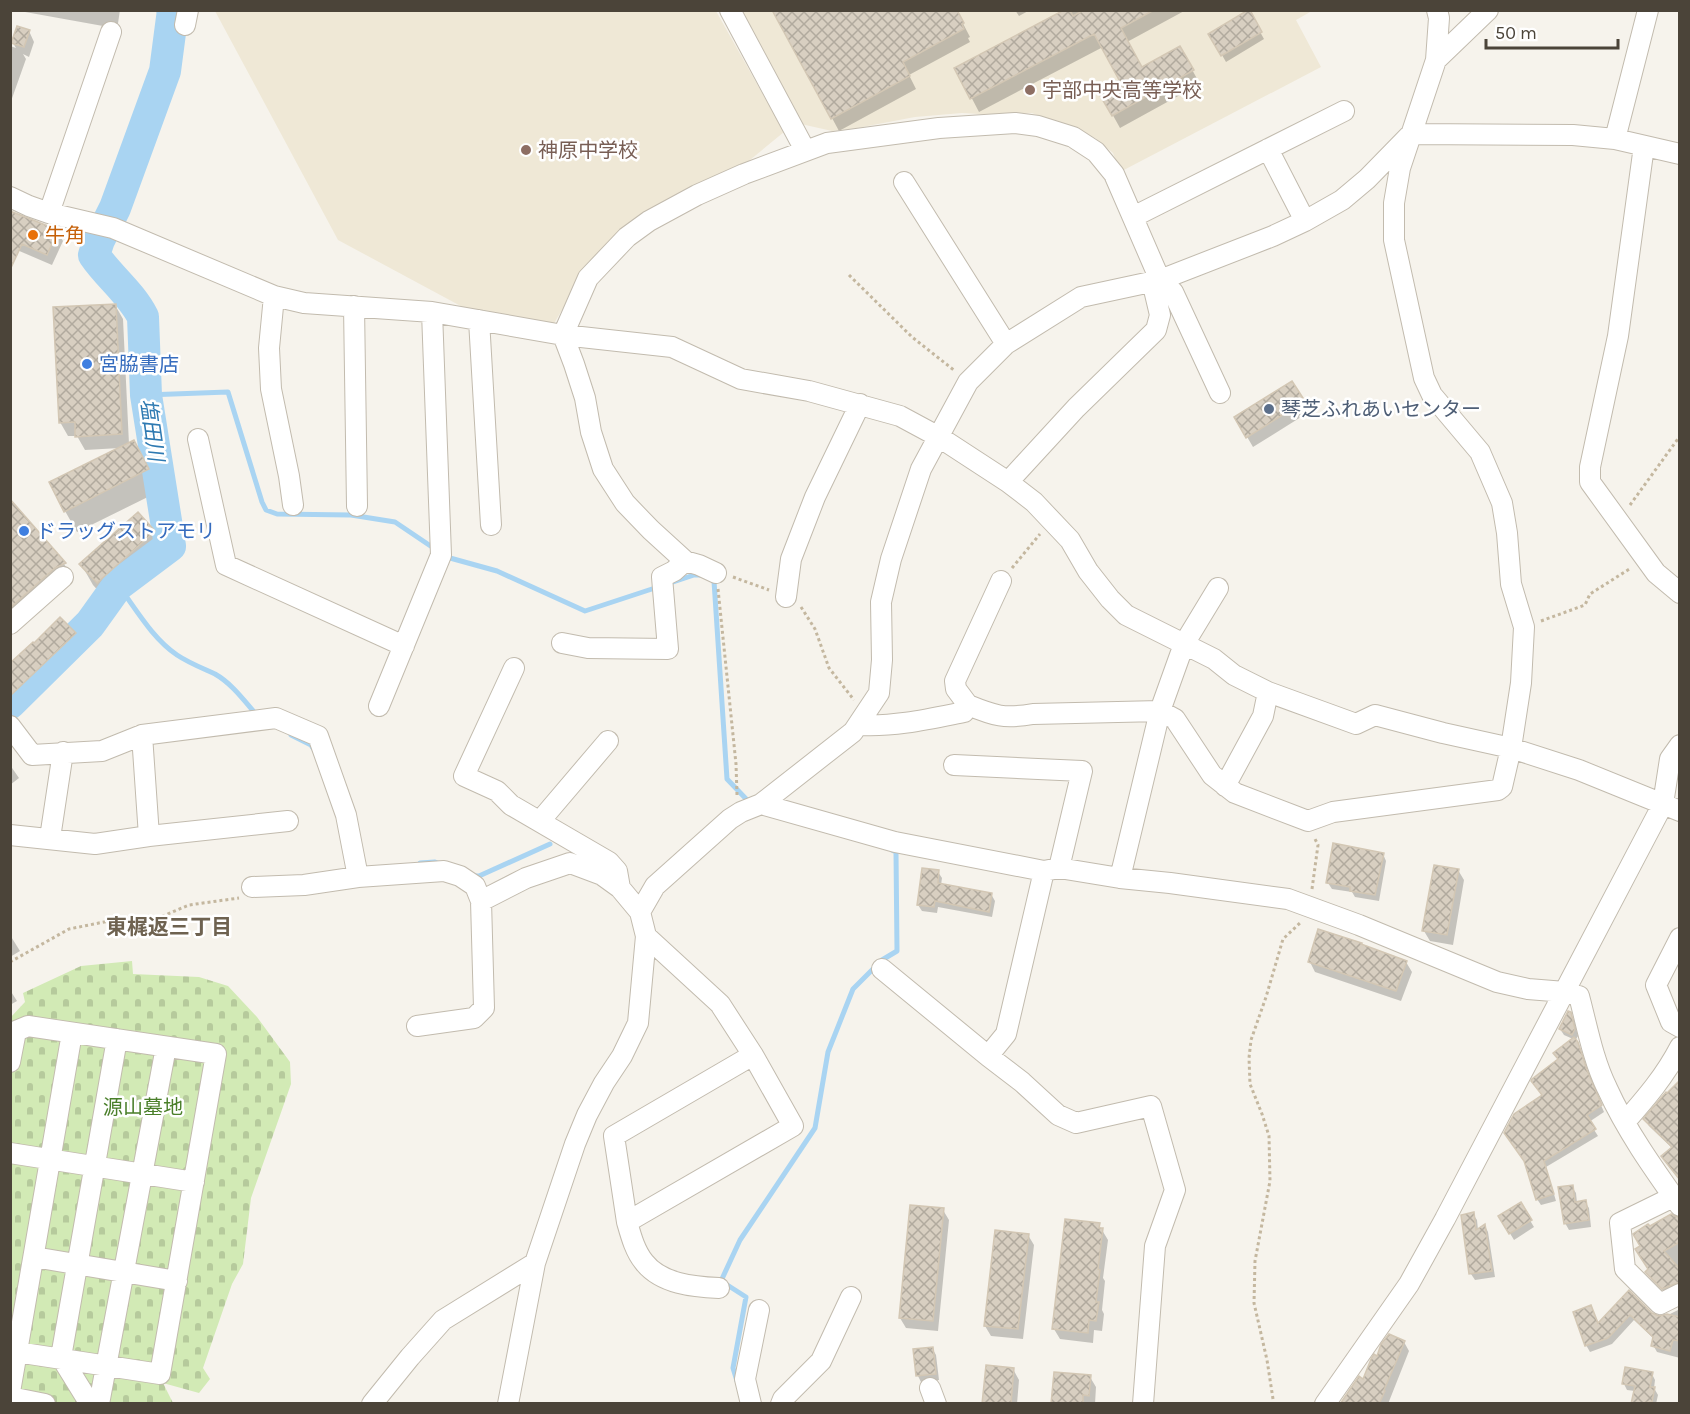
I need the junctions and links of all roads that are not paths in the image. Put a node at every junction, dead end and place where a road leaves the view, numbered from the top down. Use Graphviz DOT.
graph roads {
  1 [pos="730,10"];
  2 [pos="1437,10"];
  3 [pos="1488,10"];
  4 [pos="1648,10"];
  5 [pos="111,32"];
  6 [pos="1436,60"];
  7 [pos="1344,111"];
  8 [pos="1411,134"];
  9 [pos="1615,139"];
  10 [pos="1644,146"];
  11 [pos="1268,149"];
  12 [pos="804,150"];
  13 [pos="1680,154"];
  14 [pos="904,182"];
  15 [pos="10,197"];
  16 [pos="49,213"];
  17 [pos="1133,216"];
  18 [pos="1305,221"];
  19 [pos="1156,280"];
  20 [pos="274,296"];
  21 [pos="354,306"];
  22 [pos="432,312"];
  23 [pos="479,320"];
  24 [pos="563,335"];
  25 [pos="1006,344"];
  26 [pos="1220,393"];
  27 [pos="860,404"];
  28 [pos="939,436"];
  29 [pos="198,439"];
  30 [pos="1008,482"];
  31 [pos="293,505"];
  32 [pos="357,506"];
  33 [pos="491,525"];
  34 [pos="685,561"];
  35 [pos="716,573"];
  36 [pos="63,577"];
  37 [pos="1001,581"];
  38 [pos="1218,588"];
  39 [pos="1680,593"];
  40 [pos="786,597"];
  41 [pos="10,624"];
  42 [pos="562,643"];
  43 [pos="1184,644"];
  44 [pos="404,646"];
  45 [pos="514,668"];
  46 [pos="1268,692"];
  47 [pos="968,705"];
  48 [pos="379,706"];
  49 [pos="1160,711"];
  50 [pos="862,720"];
  51 [pos="10,726"];
  52 [pos="142,735"];
  53 [pos="608,741"];
  54 [pos="1680,744"];
  55 [pos="1511,748"];
  56 [pos="63,752"];
  57 [pos="954,765"];
  58 [pos="1225,786"];
  59 [pos="761,804"];
  60 [pos="1671,807"];
  61 [pos="288,821"];
  62 [pos="540,821"];
  63 [pos="10,835"];
  64 [pos="149,836"];
  65 [pos="50,838"];
  66 [pos="1052,869"];
  67 [pos="358,877"];
  68 [pos="1120,878"];
  69 [pos="252,887"];
  70 [pos="620,888"];
  71 [pos="481,902"];
  72 [pos="640,912"];
  73 [pos="646,936"];
  74 [pos="1680,938"];
  75 [pos="882,969"];
  76 [pos="1565,992"];
  77 [pos="417,1026"];
  78 [pos="1680,1027"];
  79 [pos="72,1033"];
  80 [pos="117,1040"];
  81 [pos="166,1047"];
  82 [pos="1680,1047"];
  83 [pos="753,1055"];
  84 [pos="988,1056"];
  85 [pos="10,1062"];
  86 [pos="1624,1122"];
  87 [pos="10,1153"];
  88 [pos="51,1159"];
  89 [pos="94,1166"];
  90 [pos="142,1174"];
  91 [pos="194,1182"];
  92 [pos="1676,1201"];
  93 [pos="627,1222"];
  94 [pos="34,1257"];
  95 [pos="535,1263"];
  96 [pos="77,1264"];
  97 [pos="123,1272"];
  98 [pos="177,1281"];
  99 [pos="719,1288"];
  100 [pos="1680,1294"];
  101 [pos="851,1297"];
  102 [pos="759,1310"];
  103 [pos="14,1351"];
  104 [pos="61,1358"];
  105 [pos="106,1365"];
  106 [pos="10,1392"];
  107 [pos="10,1397"];
  108 [pos="45,1404"];
  109 [pos="90,1404"];
  110 [pos="99,1404"];
  111 [pos="372,1404"];
  112 [pos="508,1404"];
  113 [pos="751,1404"];
  114 [pos="781,1404"];
  115 [pos="1143,1404"];
  116 [pos="1325,1404"];
  1 -- 12 [label="street"];
  2 -- 6 [label="street"];
  3 -- 6 [label="street"];
  4 -- 9 [label="street"];
  5 -- 16 [label="street"];
  6 -- 8 [label="street"];
  7 -- 11 [label="street"];
  8 -- 9 [label="street"];
  8 -- 18 [label="street"];
  8 -- 55 [label="street"];
  9 -- 10 [label="street"];
  10 -- 13 [label="street"];
  10 -- 39 [label="street"];
  11 -- 17 [label="street"];
  11 -- 18 [label="street"];
  12 -- 17 [label="street"];
  12 -- 24 [label="street"];
  14 -- 25 [label="street"];
  15 -- 16 [label="street"];
  16 -- 20 [label="street"];
  17 -- 19 [label="street"];
  18 -- 19 [label="street"];
  19 -- 25 [label="street"];
  19 -- 26 [label="street"];
  19 -- 30 [label="street"];
  20 -- 21 [label="street"];
  20 -- 31 [label="street"];
  21 -- 22 [label="street"];
  21 -- 32 [label="street"];
  22 -- 23 [label="street"];
  22 -- 44 [label="street"];
  23 -- 24 [label="street"];
  23 -- 33 [label="street"];
  24 -- 27 [label="street"];
  24 -- 34 [label="street"];
  25 -- 28 [label="street"];
  27 -- 28 [label="street"];
  27 -- 40 [label="street"];
  28 -- 30 [label="street"];
  28 -- 50 [label="street"];
  29 -- 44 [label="street"];
  30 -- 43 [label="street"];
  34 -- 35 [label="street"];
  34 -- 42 [label="street"];
  36 -- 41 [label="street"];
  37 -- 47 [label="street"];
  38 -- 43 [label="street"];
  43 -- 46 [label="street"];
  43 -- 49 [label="street"];
  44 -- 48 [label="street"];
  45 -- 62 [label="street"];
  46 -- 55 [label="street"];
  46 -- 58 [label="street"];
  47 -- 49 [label="street"];
  47 -- 50 [label="street"];
  49 -- 58 [label="street"];
  49 -- 68 [label="street"];
  50 -- 59 [label="street"];
  51 -- 56 [label="street"];
  52 -- 56 [label="street"];
  52 -- 64 [label="street"];
  52 -- 67 [label="street"];
  53 -- 62 [label="street"];
  54 -- 60 [label="street"];
  55 -- 58 [label="street"];
  55 -- 60 [label="street"];
  56 -- 65 [label="street"];
  57 -- 66 [label="street"];
  59 -- 66 [label="street"];
  59 -- 72 [label="street"];
  60 -- 76 [label="street"];
  61 -- 64 [label="street"];
  62 -- 70 [label="street"];
  63 -- 65 [label="street"];
  64 -- 65 [label="street"];
  66 -- 68 [label="street"];
  66 -- 84 [label="street"];
  67 -- 69 [label="street"];
  67 -- 71 [label="street"];
  68 -- 76 [label="street"];
  70 -- 71 [label="street"];
  70 -- 72 [label="street"];
  71 -- 77 [label="street"];
  72 -- 73 [label="street"];
  73 -- 83 [label="street"];
  73 -- 95 [label="street"];
  74 -- 78 [label="street"];
  75 -- 84 [label="street"];
  76 -- 86 [label="street"];
  76 -- 116 [label="street"];
  79 -- 80 [label="street"];
  79 -- 85 [label="street"];
  79 -- 88 [label="street"];
  80 -- 81 [label="street"];
  80 -- 89 [label="street"];
  81 -- 90 [label="street"];
  81 -- 91 [label="street"];
  82 -- 86 [label="street"];
  83 -- 93 [label="street"];
  83 -- 93 [label="street"];
  84 -- 115 [label="street"];
  86 -- 92 [label="street"];
  87 -- 88 [label="street"];
  88 -- 89 [label="street"];
  88 -- 94 [label="street"];
  89 -- 90 [label="street"];
  89 -- 96 [label="street"];
  90 -- 91 [label="street"];
  90 -- 97 [label="street"];
  91 -- 98 [label="street"];
  92 -- 100 [label="street"];
  93 -- 99 [label="street"];
  94 -- 96 [label="street"];
  94 -- 103 [label="street"];
  95 -- 111 [label="street"];
  95 -- 112 [label="street"];
  96 -- 97 [label="street"];
  96 -- 104 [label="street"];
  97 -- 98 [label="street"];
  97 -- 105 [label="street"];
  98 -- 105 [label="street"];
  101 -- 114 [label="street"];
  102 -- 113 [label="street"];
  103 -- 104 [label="street"];
  103 -- 106 [label="street"];
  104 -- 105 [label="street"];
  104 -- 109 [label="street"];
  105 -- 110 [label="street"];
  107 -- 108 [label="street"];
}
